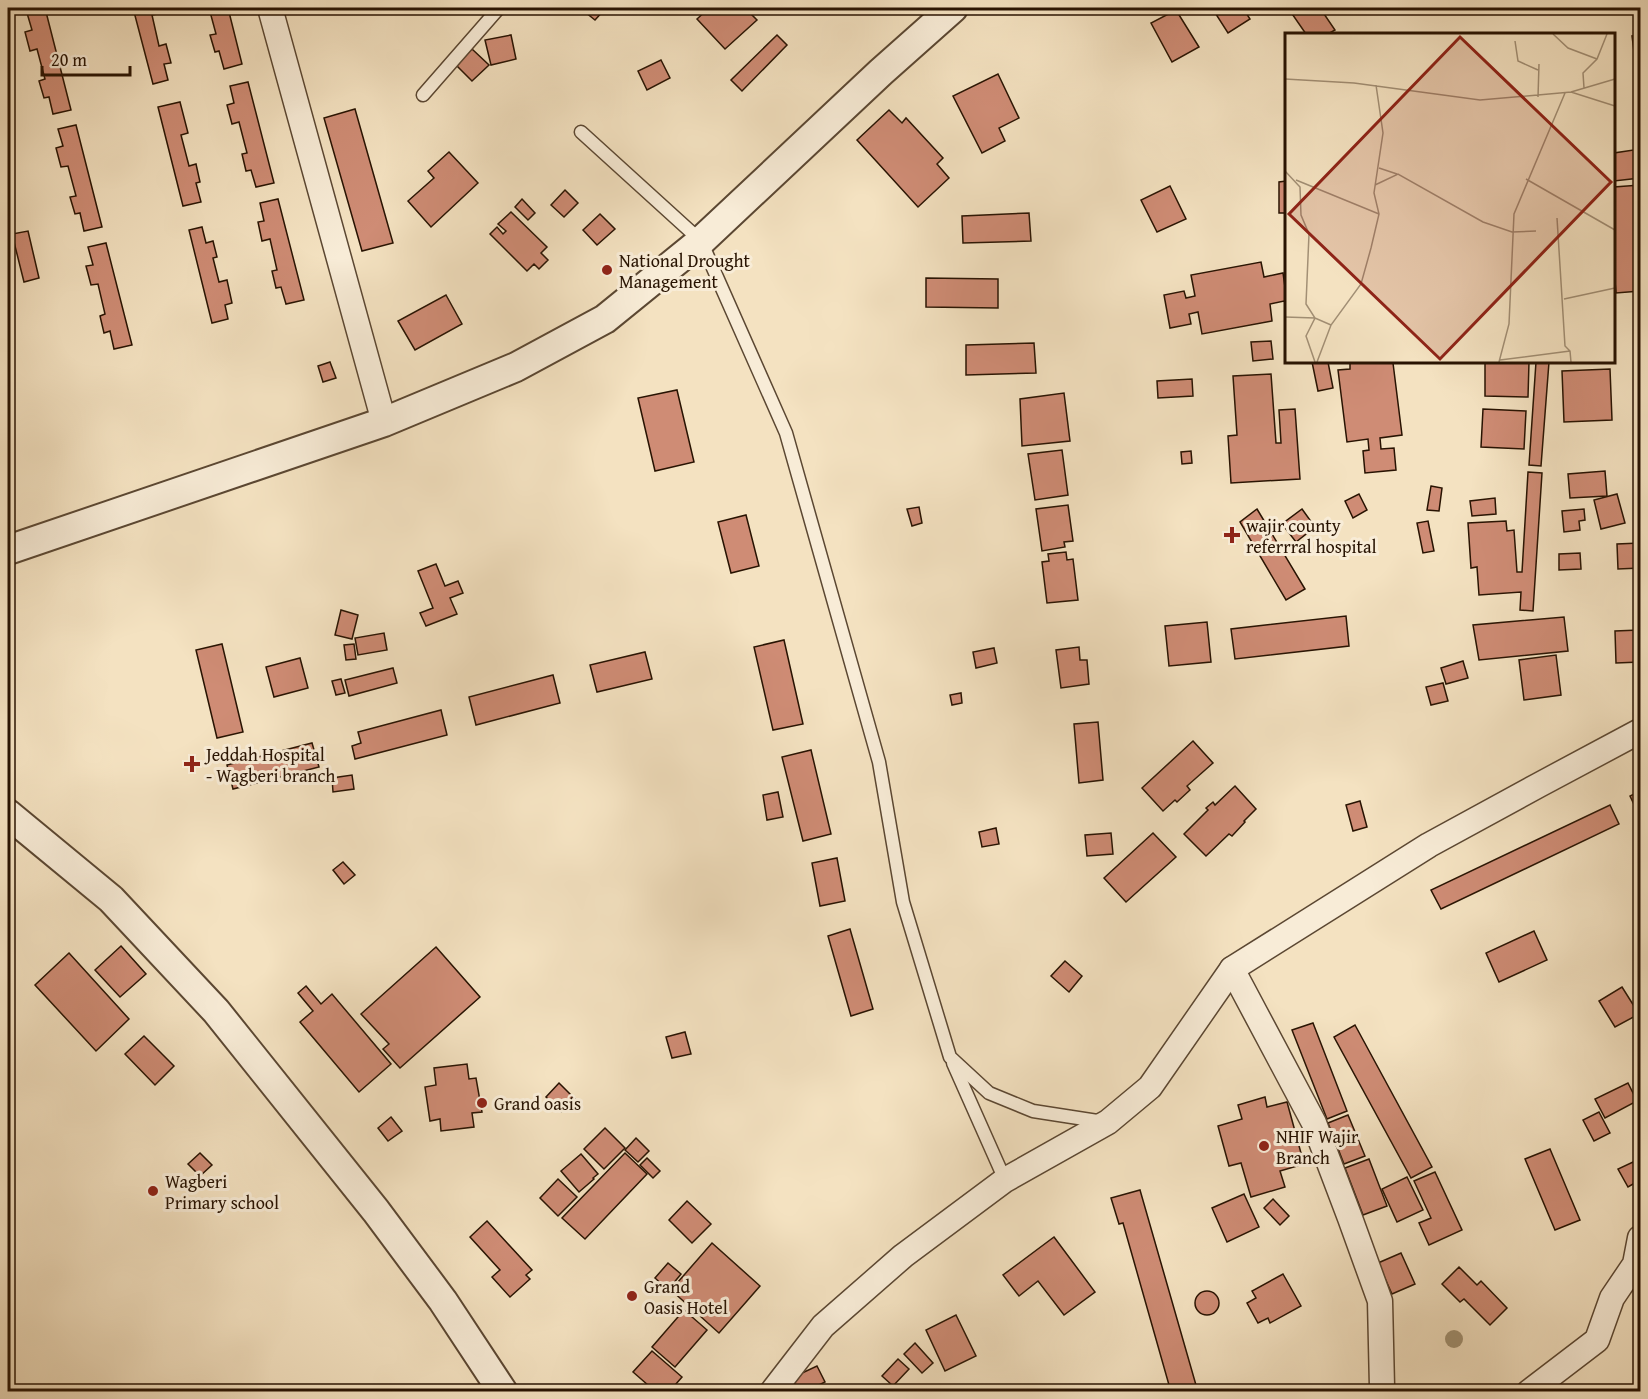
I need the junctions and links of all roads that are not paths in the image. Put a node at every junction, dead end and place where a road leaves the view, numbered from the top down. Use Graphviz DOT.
graph roads {
  1 [pos="270,8"];
  2 [pos="500,8"];
  3 [pos="953,8"];
  4 [pos="423,95"];
  5 [pos="581,132"];
  6 [pos="701,241"];
  7 [pos="384,422"];
  8 [pos="8,550"];
  9 [pos="1641,731"];
  10 [pos="8,814"];
  11 [pos="1232,969"];
  12 [pos="950,1057"];
  13 [pos="1108,1122"];
  14 [pos="1005,1180"];
  15 [pos="1641,1238"];
  16 [pos="503,1392"];
  17 [pos="772,1392"];
  18 [pos="1384,1392"];
  19 [pos="1529,1392"];
  1 -- 7 [label="street"];
  2 -- 4 [label="lane"];
  3 -- 6 [label="street"];
  5 -- 6 [label="lane"];
  6 -- 7 [label="street"];
  6 -- 12 [label="lane"];
  7 -- 8 [label="street"];
  9 -- 11 [label="street"];
  10 -- 16 [label="street"];
  11 -- 13 [label="street"];
  11 -- 18 [label="street"];
  12 -- 13 [label="lane"];
  12 -- 14 [label="lane"];
  13 -- 14 [label="street"];
  14 -- 17 [label="street"];
  15 -- 19 [label="street"];
}
